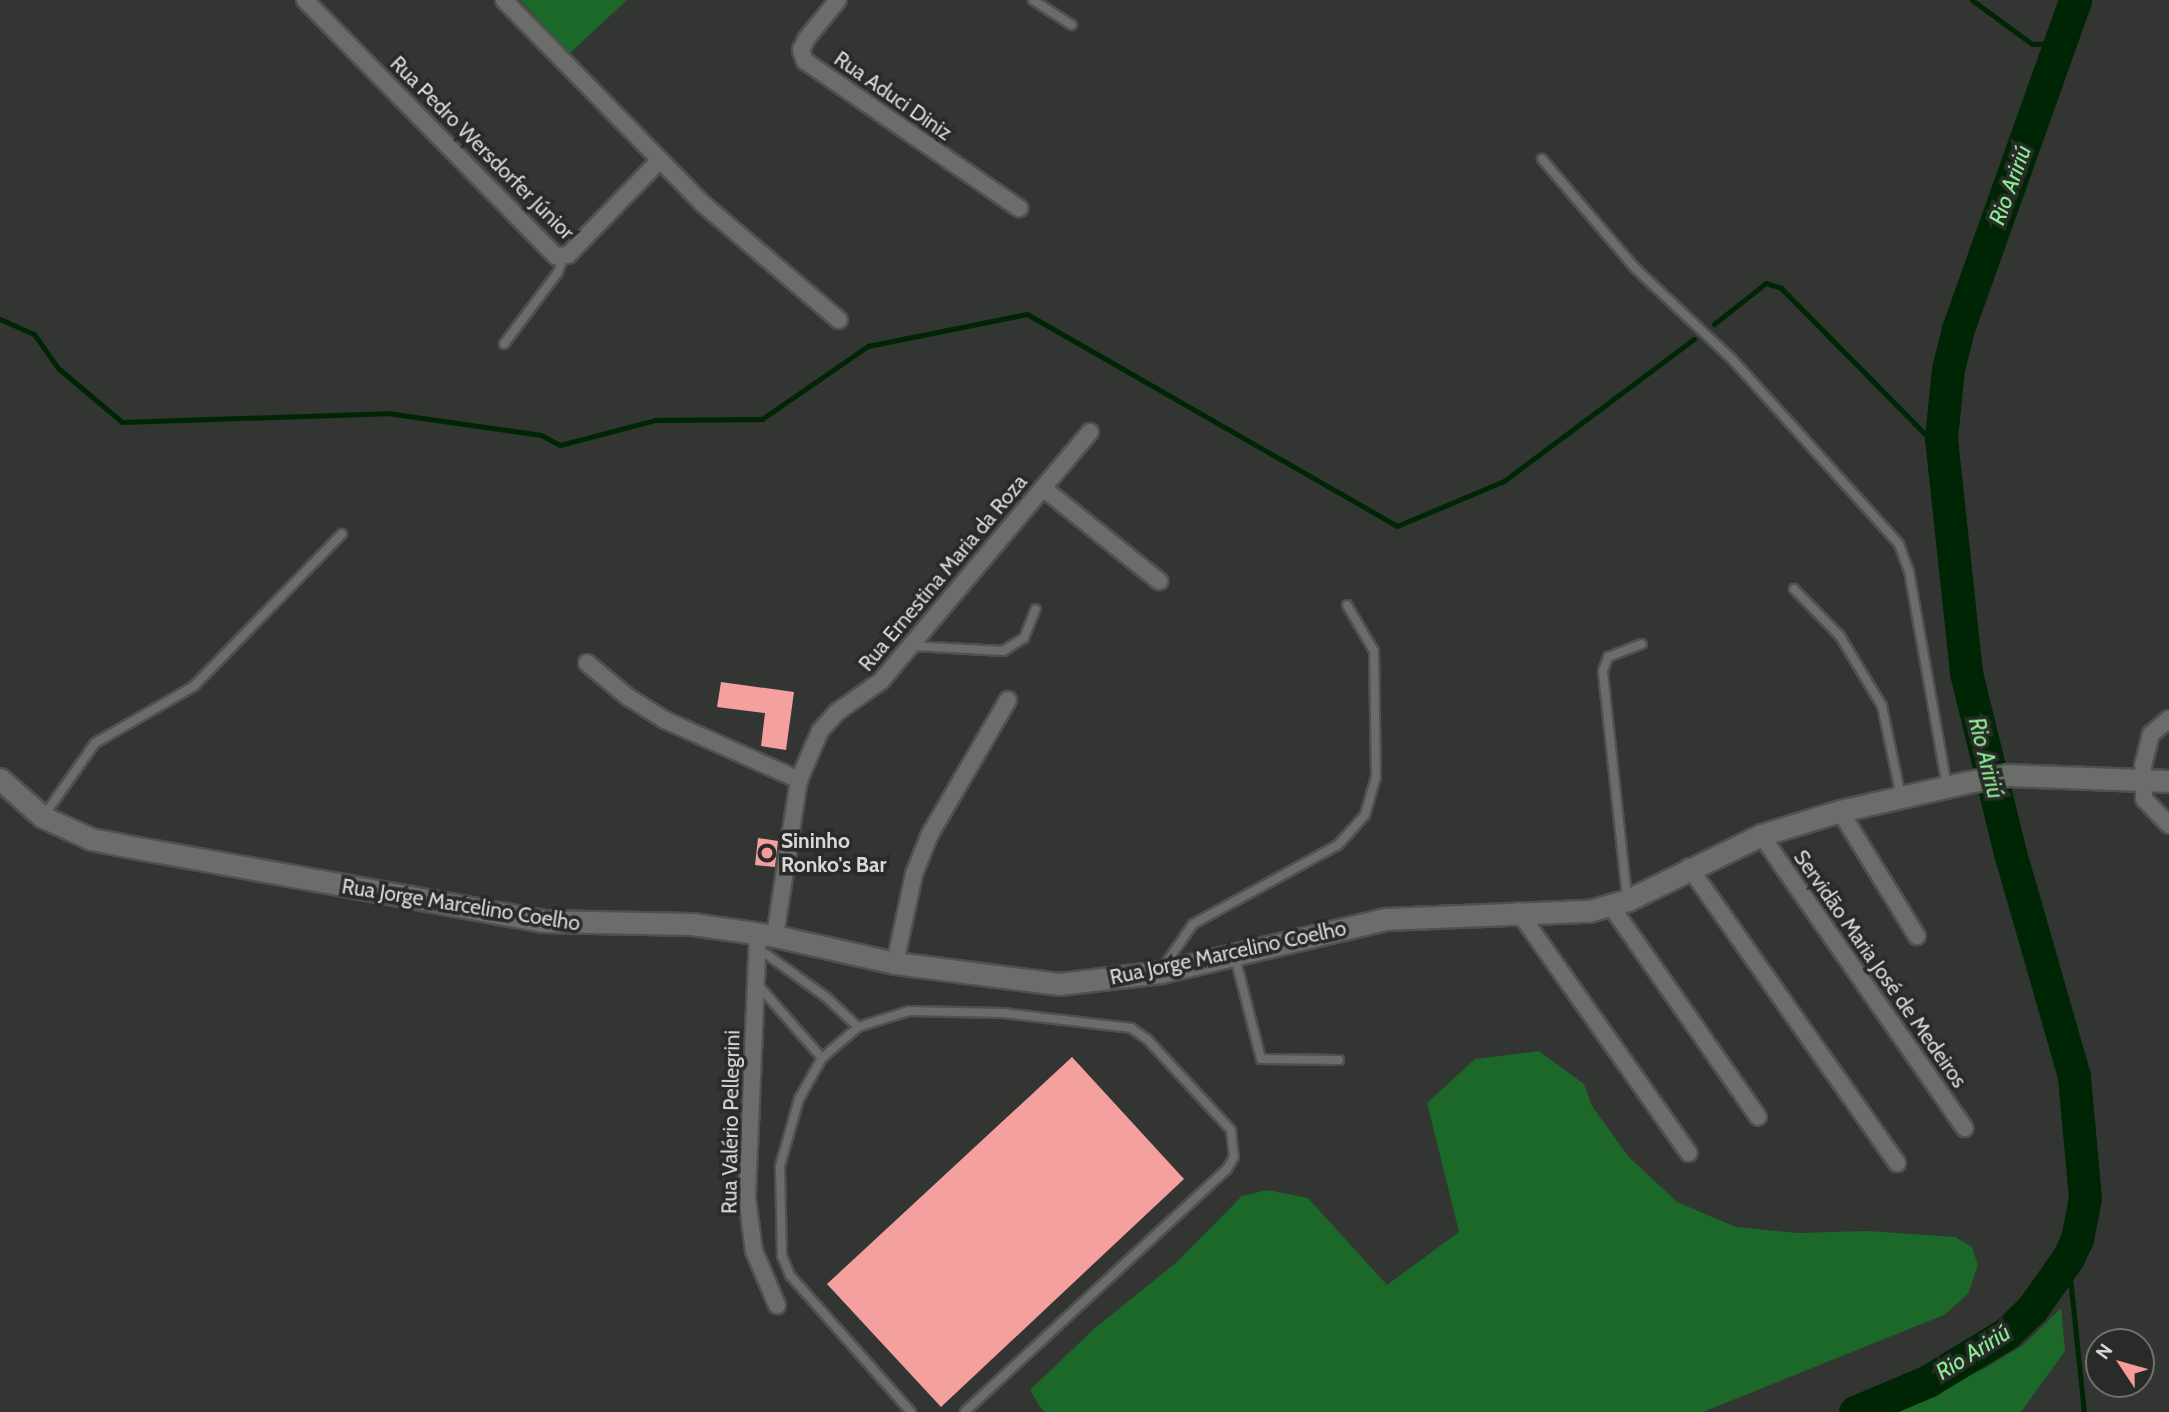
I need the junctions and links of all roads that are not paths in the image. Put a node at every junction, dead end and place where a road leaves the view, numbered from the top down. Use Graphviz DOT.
graph roads {
  1 [pos="305,0"];
  2 [pos="504,0"];
  3 [pos="838,0"];
  4 [pos="1033,0"];
  5 [pos="1072,25"];
  6 [pos="1542,159"];
  7 [pos="659,160"];
  8 [pos="1019,208"];
  9 [pos="563,258"];
  10 [pos="839,320"];
  11 [pos="504,344"];
  12 [pos="1090,432"];
  13 [pos="1043,488"];
  14 [pos="342,534"];
  15 [pos="1159,581"];
  16 [pos="1794,589"];
  17 [pos="1347,605"];
  18 [pos="1036,609"];
  19 [pos="1642,644"];
  20 [pos="911,646"];
  21 [pos="587,663"];
  22 [pos="1008,700"];
  23 [pos="2169,719"];
  24 [pos="0,779"];
  25 [pos="799,780"];
  26 [pos="2143,781"];
  27 [pos="2169,781"];
  28 [pos="1958,784"];
  29 [pos="1901,797"];
  30 [pos="1839,811"];
  31 [pos="43,817"];
  32 [pos="2169,825"];
  33 [pos="1761,835"];
  34 [pos="1689,867"];
  35 [pos="1619,903"];
  36 [pos="1518,911"];
  37 [pos="1917,936"];
  38 [pos="764,940"];
  39 [pos="1234,954"];
  40 [pos="895,963"];
  41 [pos="1161,972"];
  42 [pos="756,982"];
  43 [pos="858,1027"];
  44 [pos="822,1058"];
  45 [pos="1339,1060"];
  46 [pos="1758,1117"];
  47 [pos="1965,1128"];
  48 [pos="1689,1153"];
  49 [pos="1897,1163"];
  50 [pos="777,1306"];
  51 [pos="911,1412"];
  52 [pos="965,1412"];
  1 -- 9 [label="street, Rua Pedro Wersdorfer Júnior"];
  2 -- 7 [label="street"];
  3 -- 8 [label="street, Rua Aduci Diniz"];
  4 -- 5 [label="lane"];
  6 -- 28 [label="lane"];
  7 -- 9 [label="street, Rua Pedro Wersdorfer Júnior"];
  7 -- 10 [label="street"];
  9 -- 11 [label="lane"];
  12 -- 13 [label="street, Rua Ernestina Maria da Roza"];
  13 -- 15 [label="street"];
  13 -- 20 [label="street, Rua Ernestina Maria da Roza"];
  14 -- 31 [label="lane"];
  16 -- 29 [label="lane"];
  17 -- 41 [label="lane"];
  18 -- 20 [label="lane"];
  19 -- 35 [label="lane"];
  20 -- 25 [label="street, Rua Ernestina Maria da Roza"];
  21 -- 25 [label="street"];
  22 -- 40 [label="street"];
  23 -- 26 [label="street"];
  24 -- 31 [label="street, Rua Jorge Marcelino Coelho"];
  25 -- 38 [label="street, Rua Ernestina Maria da Roza"];
  26 -- 27 [label="street, Rua Jorge Marcelino Coelho"];
  26 -- 28 [label="street, Rua Jorge Marcelino Coelho"];
  26 -- 32 [label="street"];
  28 -- 29 [label="street, Rua Jorge Marcelino Coelho"];
  29 -- 30 [label="street, Rua Jorge Marcelino Coelho"];
  30 -- 33 [label="street, Rua Jorge Marcelino Coelho"];
  30 -- 37 [label="street"];
  31 -- 38 [label="street, Rua Jorge Marcelino Coelho"];
  33 -- 34 [label="street, Rua Jorge Marcelino Coelho"];
  33 -- 47 [label="street, Servidão Maria José de Medeiros"];
  34 -- 35 [label="street, Rua Jorge Marcelino Coelho"];
  34 -- 49 [label="street"];
  35 -- 36 [label="street, Rua Jorge Marcelino Coelho"];
  35 -- 46 [label="street"];
  36 -- 39 [label="street, Rua Jorge Marcelino Coelho"];
  36 -- 48 [label="street"];
  38 -- 40 [label="street, Rua Jorge Marcelino Coelho"];
  38 -- 42 [label="street, Rua Valério Pellegrini"];
  38 -- 43 [label="lane"];
  39 -- 41 [label="street, Rua Jorge Marcelino Coelho"];
  39 -- 45 [label="lane"];
  40 -- 41 [label="street, Rua Jorge Marcelino Coelho"];
  42 -- 44 [label="lane"];
  42 -- 50 [label="street, Rua Valério Pellegrini"];
  43 -- 44 [label="lane"];
  43 -- 52 [label="lane"];
  44 -- 51 [label="lane"];
}
